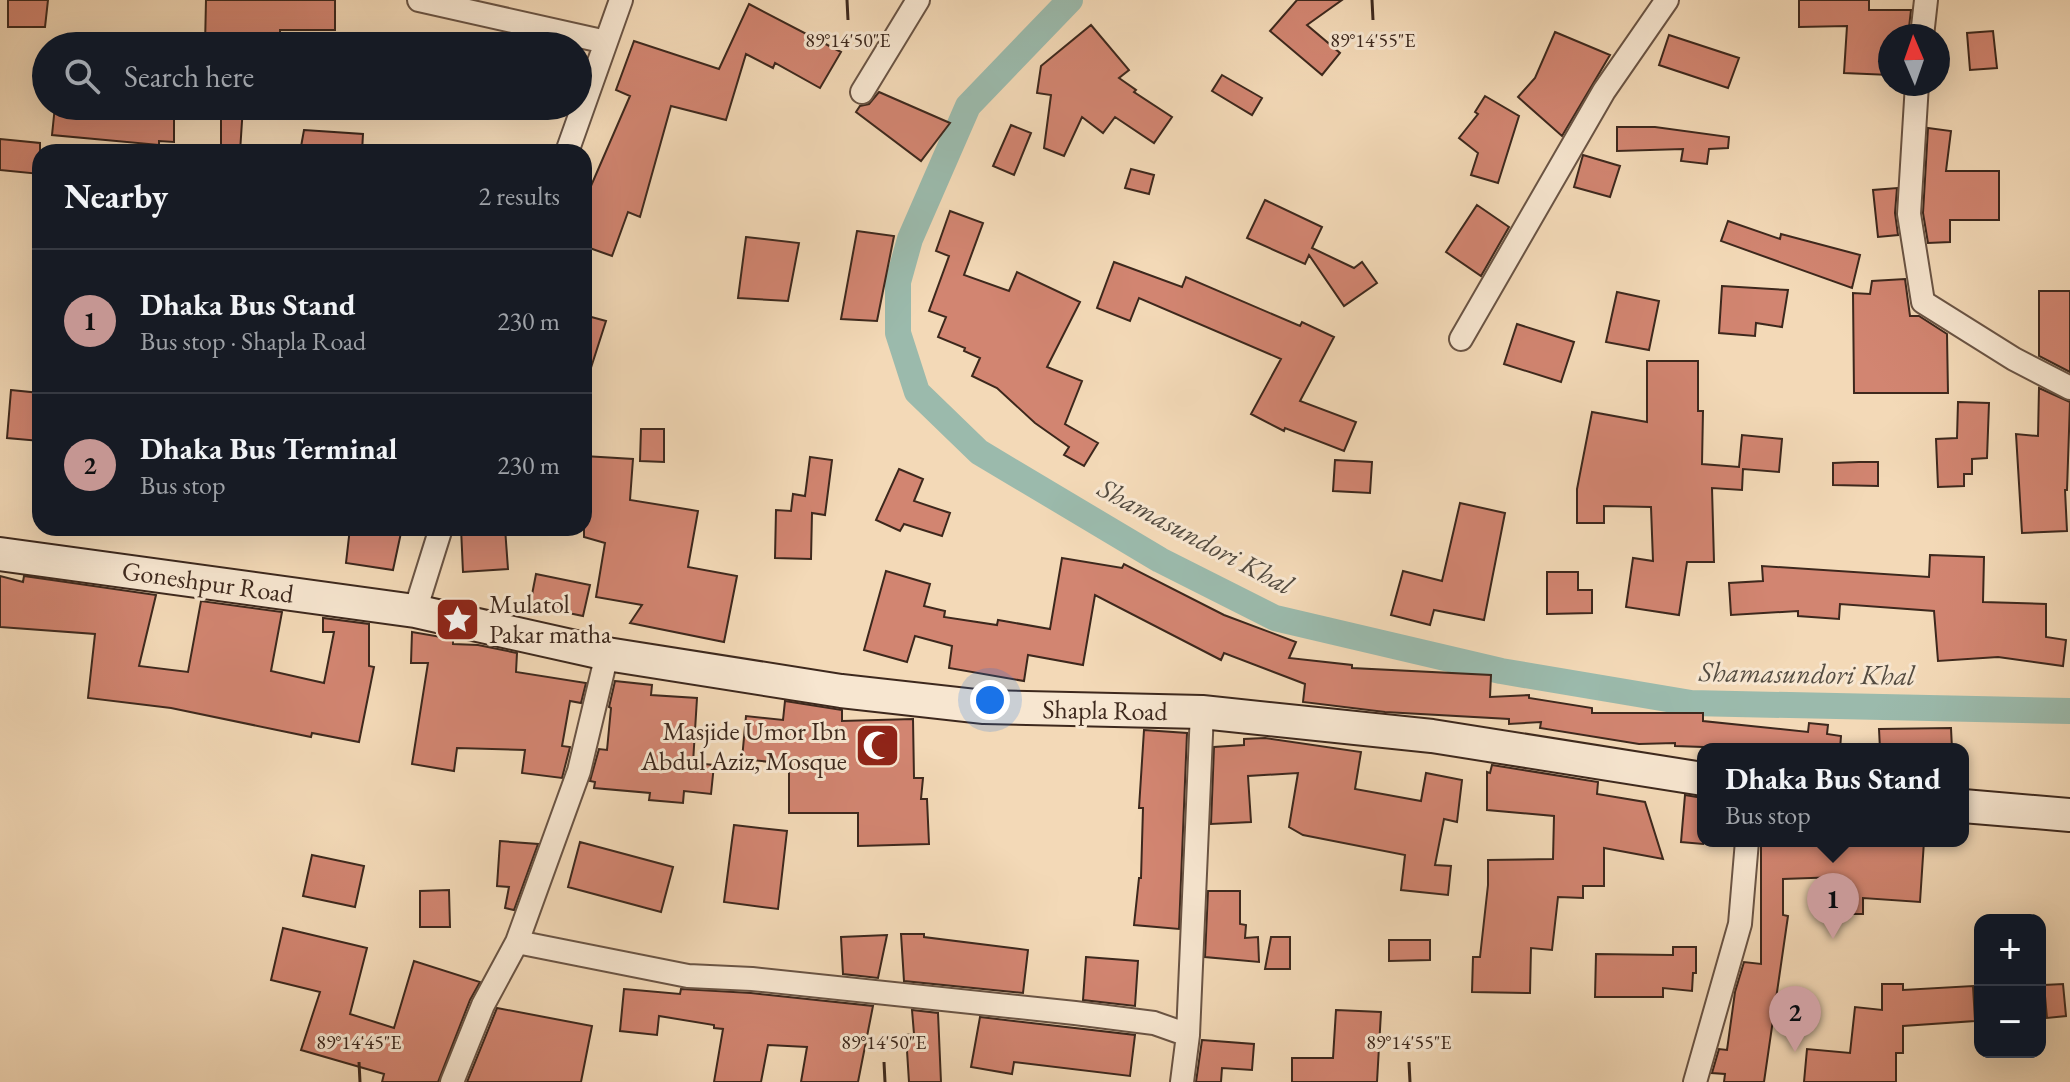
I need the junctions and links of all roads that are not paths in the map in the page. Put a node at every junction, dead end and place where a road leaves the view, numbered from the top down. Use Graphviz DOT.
graph roads {
  1 [pos="419,0"];
  2 [pos="621,0"];
  3 [pos="918,0"];
  4 [pos="1667,0"];
  5 [pos="1926,0"];
  6 [pos="1923,24"];
  7 [pos="561,32"];
  8 [pos="592,39"];
  9 [pos="606,42"];
  10 [pos="592,81"];
  11 [pos="862,92"];
  12 [pos="1916,96"];
  13 [pos="578,120"];
  14 [pos="570,144"];
  15 [pos="1461,339"];
  16 [pos="2070,388"];
  17 [pos="438,536"];
  18 [pos="0,554"];
  19 [pos="415,611"];
  20 [pos="607,654"];
  21 [pos="1202,712"];
  22 [pos="1697,778"];
  23 [pos="1969,807"];
  24 [pos="2070,815"];
  25 [pos="1746,847"];
  26 [pos="517,942"];
  27 [pos="1188,1035"];
  28 [pos="452,1082"];
  29 [pos="1182,1082"];
  30 [pos="1695,1082"];
  1 -- 7 [label="street"];
  2 -- 9 [label="street"];
  3 -- 11 [label="street"];
  4 -- 15 [label="street"];
  5 -- 6 [label="street"];
  8 -- 9 [label="street"];
  9 -- 10 [label="street"];
  12 -- 16 [label="street"];
  13 -- 14 [label="street"];
  17 -- 19 [label="street"];
  18 -- 19 [label="street, Goneshpur Road"];
  19 -- 20 [label="street, Shapla Road"];
  20 -- 21 [label="street, Shapla Road"];
  20 -- 26 [label="street"];
  21 -- 22 [label="street, Shapla Road"];
  21 -- 27 [label="street"];
  23 -- 24 [label="street"];
  25 -- 30 [label="street"];
  26 -- 27 [label="street"];
  26 -- 28 [label="street"];
  27 -- 29 [label="street"];
}
